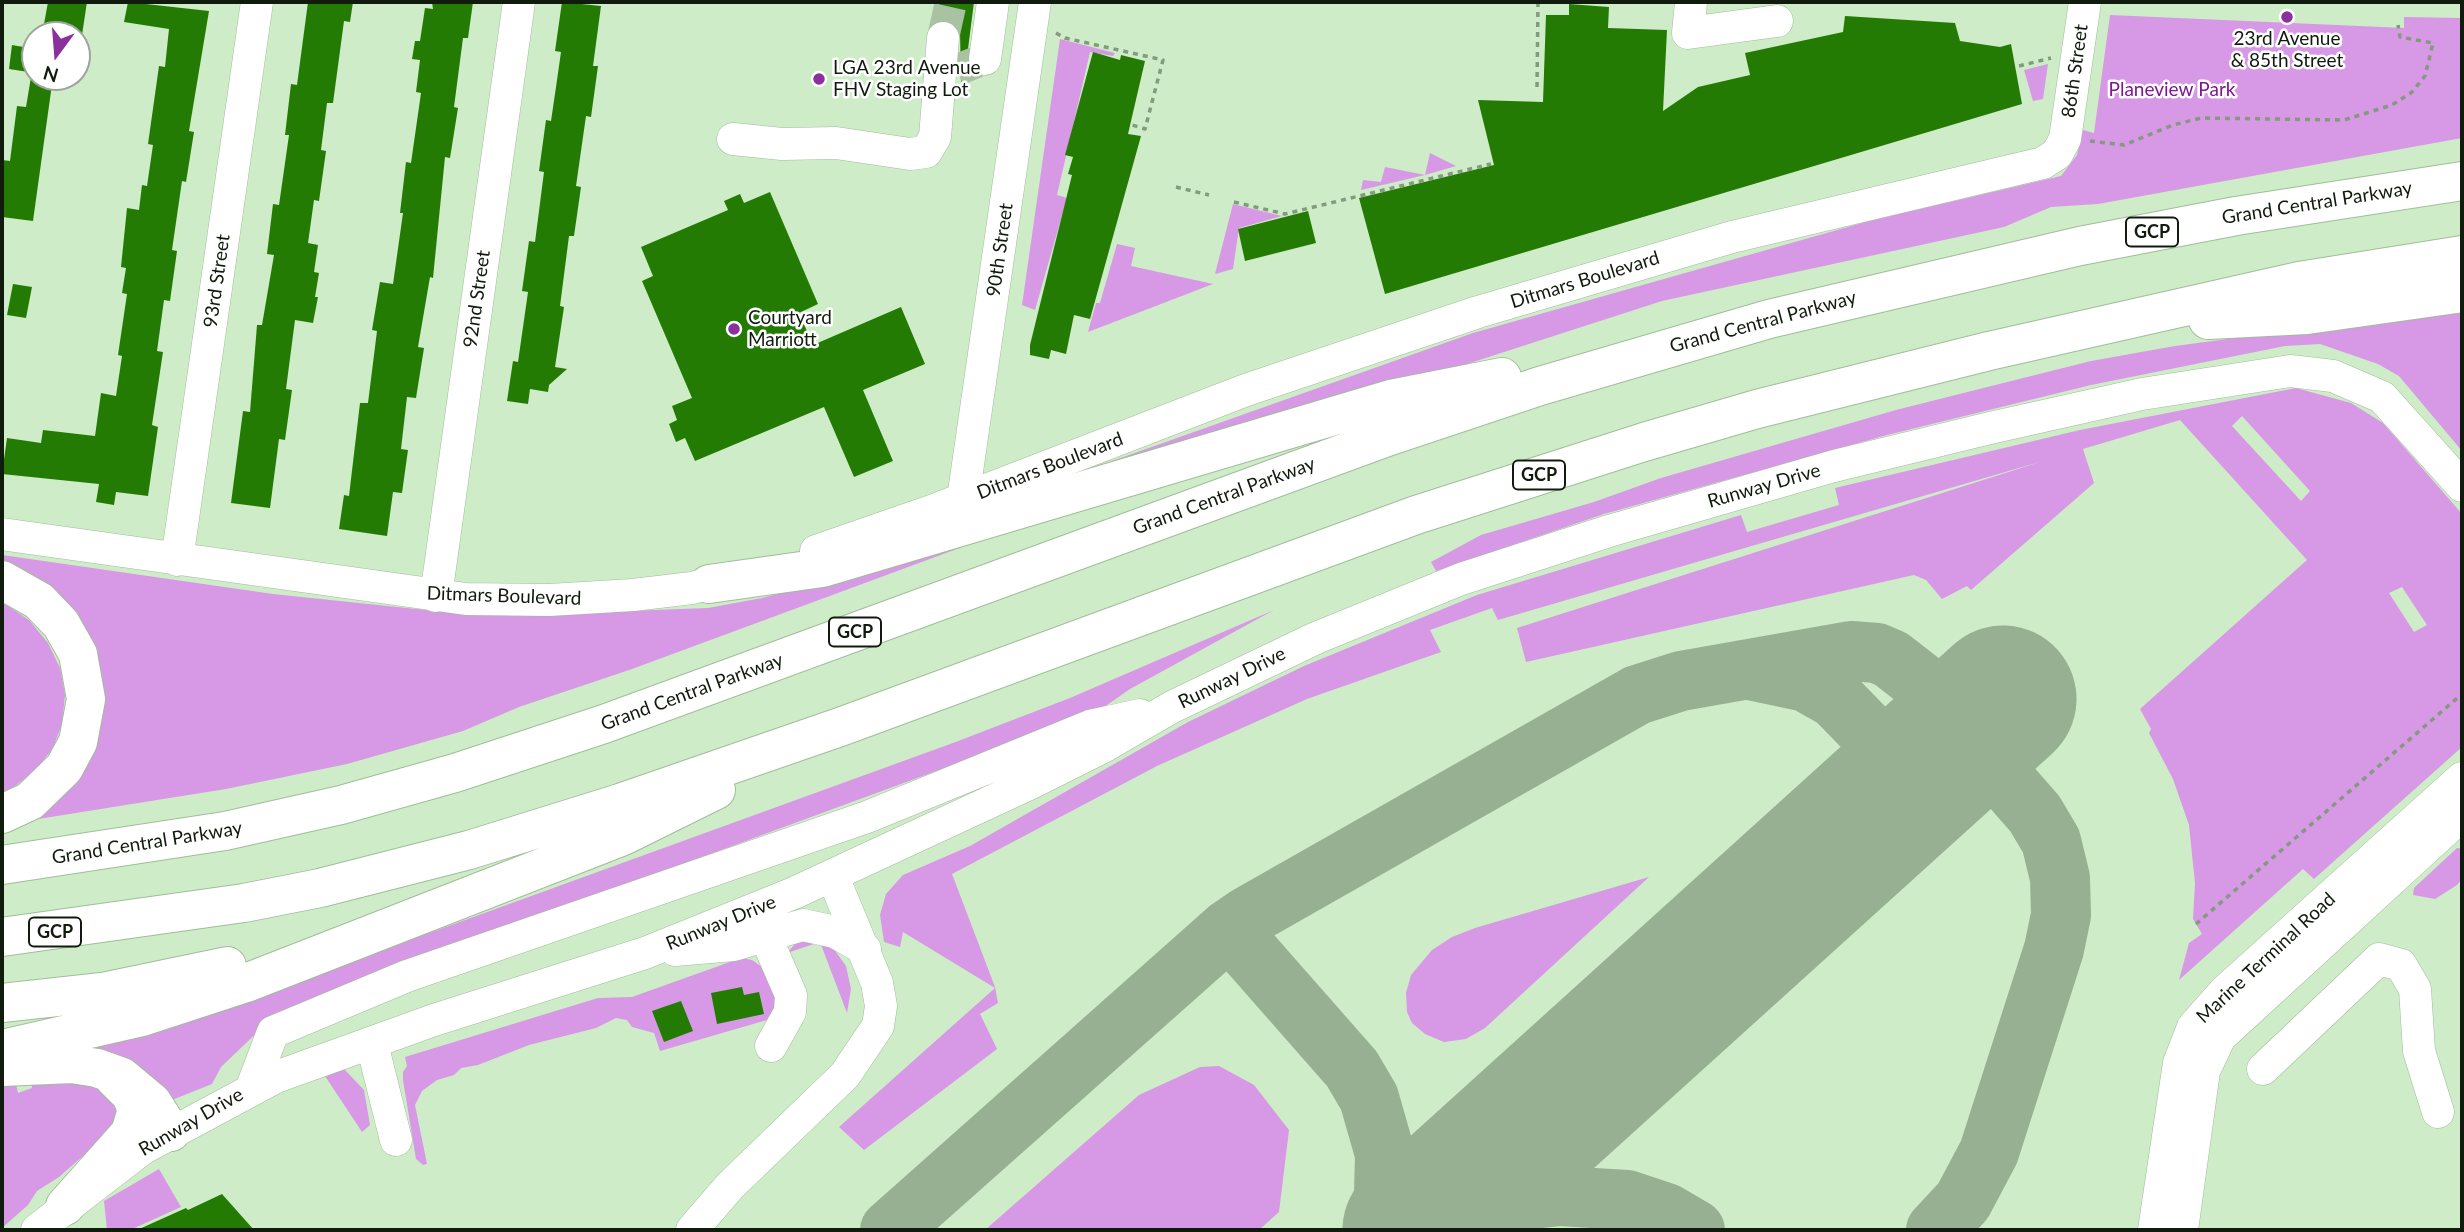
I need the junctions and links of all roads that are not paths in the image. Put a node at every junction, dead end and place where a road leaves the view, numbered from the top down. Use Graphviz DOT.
graph roads {
  1 [pos="257,2"];
  2 [pos="519,2"];
  3 [pos="993,2"];
  4 [pos="1691,2"];
  5 [pos="2085,2"];
  6 [pos="1034,10"];
  7 [pos="1777,21"];
  8 [pos="943,38"];
  9 [pos="1028,53"];
  10 [pos="973,64"];
  11 [pos="940,96"];
  12 [pos="733,138"];
  13 [pos="2073,139"];
  14 [pos="2462,181"];
  15 [pos="2462,256"];
  16 [pos="2462,293"];
  17 [pos="2104,325"];
  18 [pos="1692,341"];
  19 [pos="2462,486"];
  20 [pos="964,499"];
  21 [pos="2,534"];
  22 [pos="177,560"];
  23 [pos="2,580"];
  24 [pos="709,584"];
  25 [pos="436,596"];
  26 [pos="1172,707"];
  27 [pos="840,727"];
  28 [pos="2462,778"];
  29 [pos="2,814"];
  30 [pos="2462,815"];
  31 [pos="2,865"];
  32 [pos="2378,872"];
  33 [pos="833,877"];
  34 [pos="494,886"];
  35 [pos="765,935"];
  36 [pos="2,937"];
  37 [pos="865,949"];
  38 [pos="645,953"];
  39 [pos="877,983"];
  40 [pos="2,1003"];
  41 [pos="372,1044"];
  42 [pos="771,1046"];
  43 [pos="2,1049"];
  44 [pos="2,1067"];
  45 [pos="97,1068"];
  46 [pos="2263,1069"];
  47 [pos="252,1087"];
  48 [pos="2438,1112"];
  49 [pos="171,1132"];
  50 [pos="396,1140"];
  51 [pos="51,1218"];
  52 [pos="2176,1228"];
  53 [pos="686,1230"];
  54 [pos="692,1230"];
  55 [pos="701,1230"];
  1 -- 22 [label="street, 93rd Street"];
  2 -- 25 [label="street, 92nd Street"];
  3 -- 10 [label="street"];
  4 -- 7 [label="street"];
  5 -- 13 [label="street, 86th Street"];
  6 -- 9 [label="street, 90th Street"];
  8 -- 11 [label="street"];
  9 -- 10 [label="street"];
  9 -- 20 [label="street, 90th Street"];
  10 -- 11 [label="street"];
  11 -- 12 [label="street"];
  13 -- 20 [label="street, Ditmars Boulevard"];
  14 -- 18 [label="main road, Grand Central Parkway / GCP"];
  15 -- 17 [label="main road, GCP"];
  16 -- 17 [label="main road"];
  17 -- 27 [label="main road, GCP"];
  18 -- 24 [label="main road"];
  18 -- 31 [label="main road, Grand Central Parkway / GCP"];
  19 -- 26 [label="street, Runway Drive"];
  20 -- 24 [label="street, Ditmars Boulevard"];
  21 -- 22 [label="street, Ditmars Boulevard"];
  22 -- 25 [label="street, Ditmars Boulevard"];
  23 -- 29 [label="main road"];
  24 -- 25 [label="street, Ditmars Boulevard"];
  26 -- 33 [label="street, Runway Drive"];
  26 -- 47 [label="street"];
  27 -- 34 [label="main road"];
  27 -- 36 [label="main road, GCP"];
  28 -- 32 [label="street, Marine Terminal Road"];
  30 -- 32 [label="street, Marine Terminal Road"];
  32 -- 52 [label="street, Marine Terminal Road"];
  33 -- 37 [label="street"];
  33 -- 38 [label="street, Runway Drive"];
  34 -- 40 [label="main road"];
  34 -- 43 [label="main road"];
  35 -- 37 [label="street"];
  35 -- 38 [label="street"];
  35 -- 42 [label="street"];
  37 -- 39 [label="street"];
  38 -- 41 [label="street, Runway Drive"];
  39 -- 53 [label="street"];
  39 -- 54 [label="street"];
  39 -- 55 [label="street"];
  41 -- 47 [label="street, Runway Drive"];
  41 -- 50 [label="street"];
  44 -- 45 [label="main road"];
  45 -- 49 [label="main road"];
  45 -- 51 [label="main road"];
  46 -- 48 [label="street"];
  47 -- 49 [label="street, Runway Drive"];
  49 -- 51 [label="street, Runway Drive"];
}
